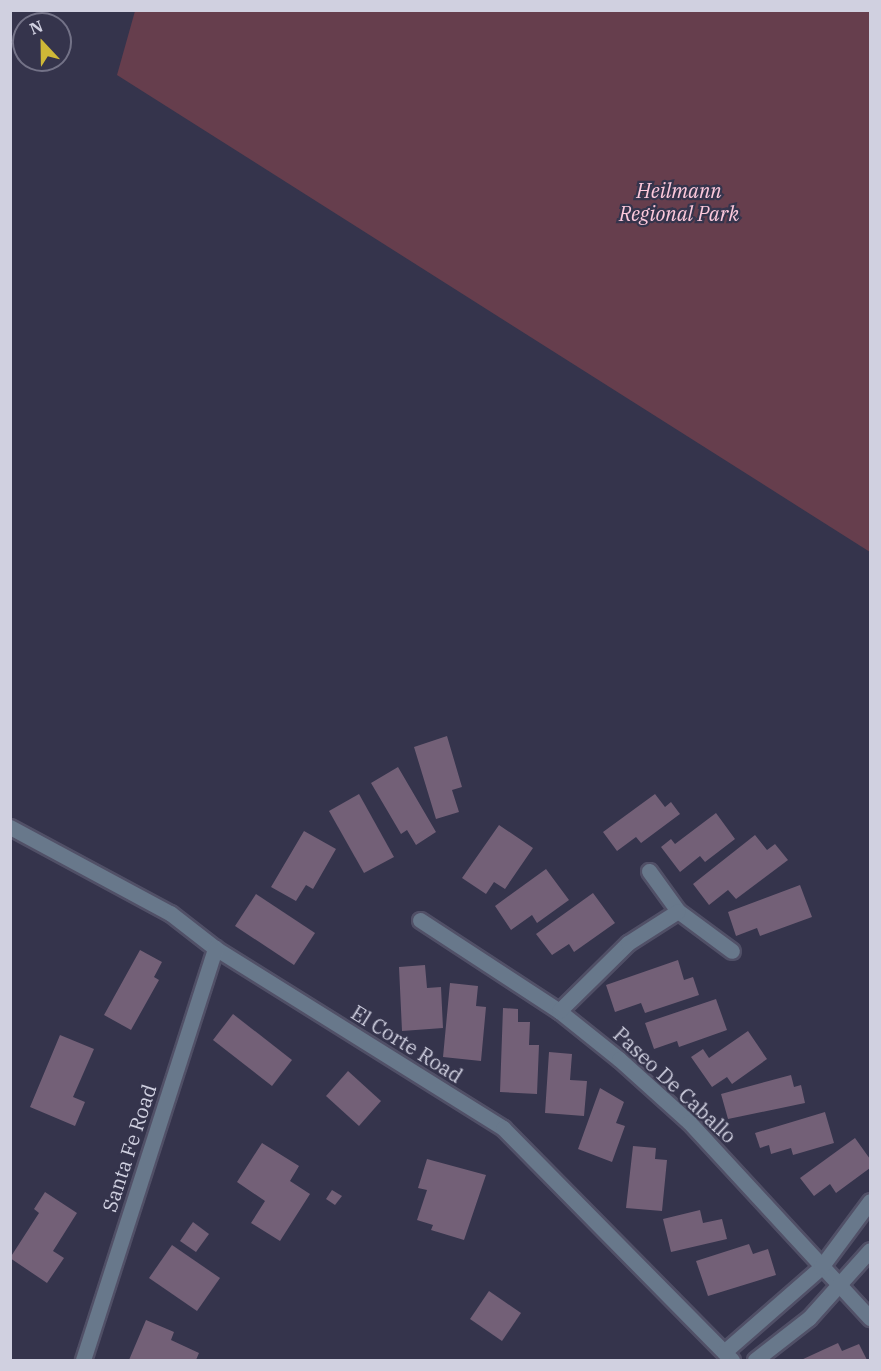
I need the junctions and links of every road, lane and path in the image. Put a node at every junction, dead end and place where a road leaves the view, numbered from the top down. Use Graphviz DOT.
graph roads {
  1 [pos="10,827"];
  2 [pos="649,871"];
  3 [pos="678,911"];
  4 [pos="420,920"];
  5 [pos="215,948"];
  6 [pos="732,951"];
  7 [pos="559,1011"];
  8 [pos="870,1201"];
  9 [pos="870,1250"];
  10 [pos="821,1267"];
  11 [pos="840,1288"];
  12 [pos="776,1309"];
  13 [pos="870,1318"];
  14 [pos="795,1329"];
  15 [pos="728,1356"];
  16 [pos="82,1360"];
  17 [pos="755,1360"];
  1 -- 5 [label="street, El Corte Road"];
  2 -- 3 [label="street"];
  3 -- 6 [label="street"];
  3 -- 7 [label="street"];
  4 -- 7 [label="street, Paseo De Caballo"];
  5 -- 15 [label="street, El Corte Road"];
  5 -- 16 [label="street, Santa Fe Road"];
  7 -- 10 [label="street, Paseo De Caballo"];
  8 -- 10 [label="street"];
  9 -- 11 [label="street"];
  10 -- 11 [label="street, Paseo De Caballo"];
  10 -- 12 [label="street"];
  11 -- 13 [label="street, Paseo De Caballo"];
  11 -- 14 [label="street"];
  12 -- 14 [label="street"];
  12 -- 15 [label="street"];
  14 -- 17 [label="street"];
}
